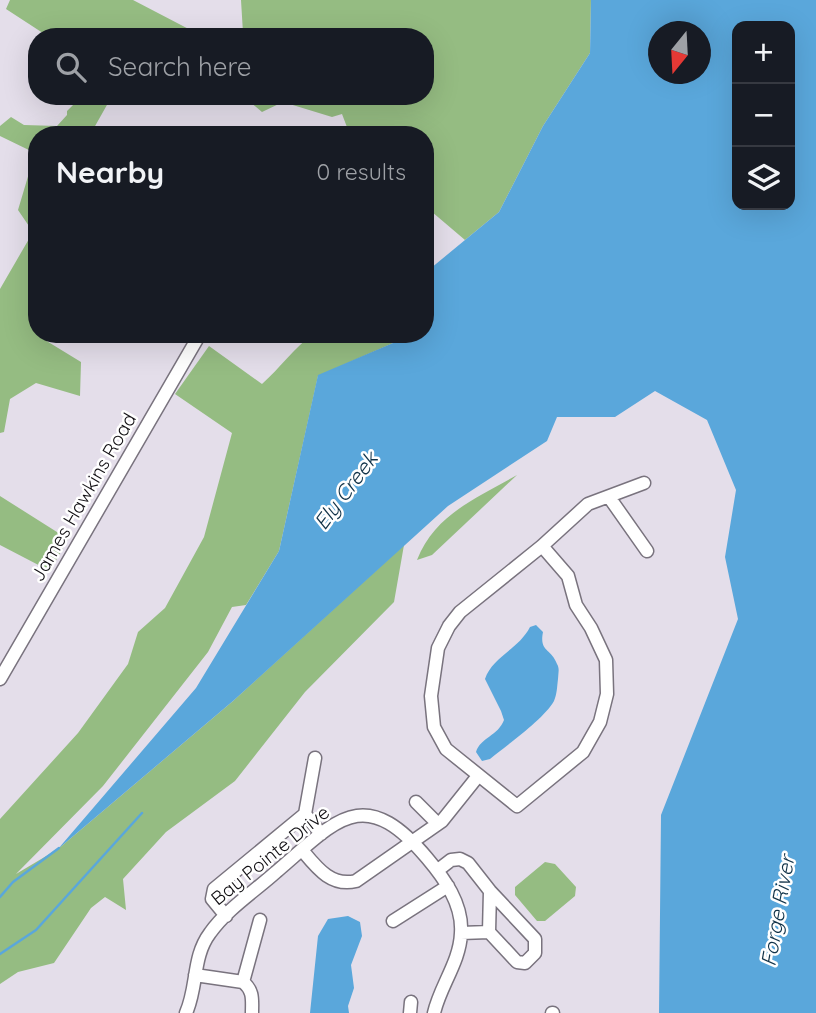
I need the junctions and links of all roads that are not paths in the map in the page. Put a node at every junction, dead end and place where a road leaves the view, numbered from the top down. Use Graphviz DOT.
graph roads {
  1 [pos="195,343"];
  2 [pos="644,483"];
  3 [pos="609,497"];
  4 [pos="542,546"];
  5 [pos="648,551"];
  6 [pos="0,679"];
  7 [pos="315,758"];
  8 [pos="478,776"];
  9 [pos="416,802"];
  10 [pos="305,814"];
  11 [pos="438,824"];
  12 [pos="321,834"];
  13 [pos="413,841"];
  14 [pos="302,850"];
  15 [pos="438,870"];
  16 [pos="448,886"];
  17 [pos="490,891"];
  18 [pos="226,916"];
  19 [pos="260,920"];
  20 [pos="393,921"];
  21 [pos="489,932"];
  22 [pos="461,933"];
  23 [pos="195,975"];
  24 [pos="243,982"];
  25 [pos="186,1013"];
  26 [pos="252,1013"];
  27 [pos="434,1013"];
  1 -- 6 [label="street, James Hawkins Road"];
  2 -- 3 [label="street"];
  3 -- 4 [label="street"];
  3 -- 5 [label="street"];
  4 -- 8 [label="street"];
  4 -- 8 [label="street"];
  7 -- 10 [label="street"];
  8 -- 11 [label="street"];
  9 -- 11 [label="street"];
  10 -- 12 [label="street"];
  10 -- 18 [label="street"];
  11 -- 13 [label="street"];
  12 -- 13 [label="street, Bay Pointe Drive"];
  12 -- 14 [label="street, Bay Pointe Drive"];
  13 -- 14 [label="street"];
  13 -- 15 [label="street, Bay Pointe Drive"];
  14 -- 18 [label="street, Bay Pointe Drive"];
  15 -- 16 [label="street, Bay Pointe Drive"];
  15 -- 17 [label="street"];
  16 -- 20 [label="street"];
  16 -- 22 [label="street, Bay Pointe Drive"];
  17 -- 21 [label="street"];
  17 -- 21 [label="street"];
  18 -- 23 [label="street, Bay Pointe Drive"];
  19 -- 24 [label="street"];
  21 -- 22 [label="street"];
  22 -- 27 [label="street, Bay Pointe Drive"];
  23 -- 24 [label="street"];
  23 -- 25 [label="street, Bay Pointe Drive"];
  24 -- 26 [label="street"];
}
